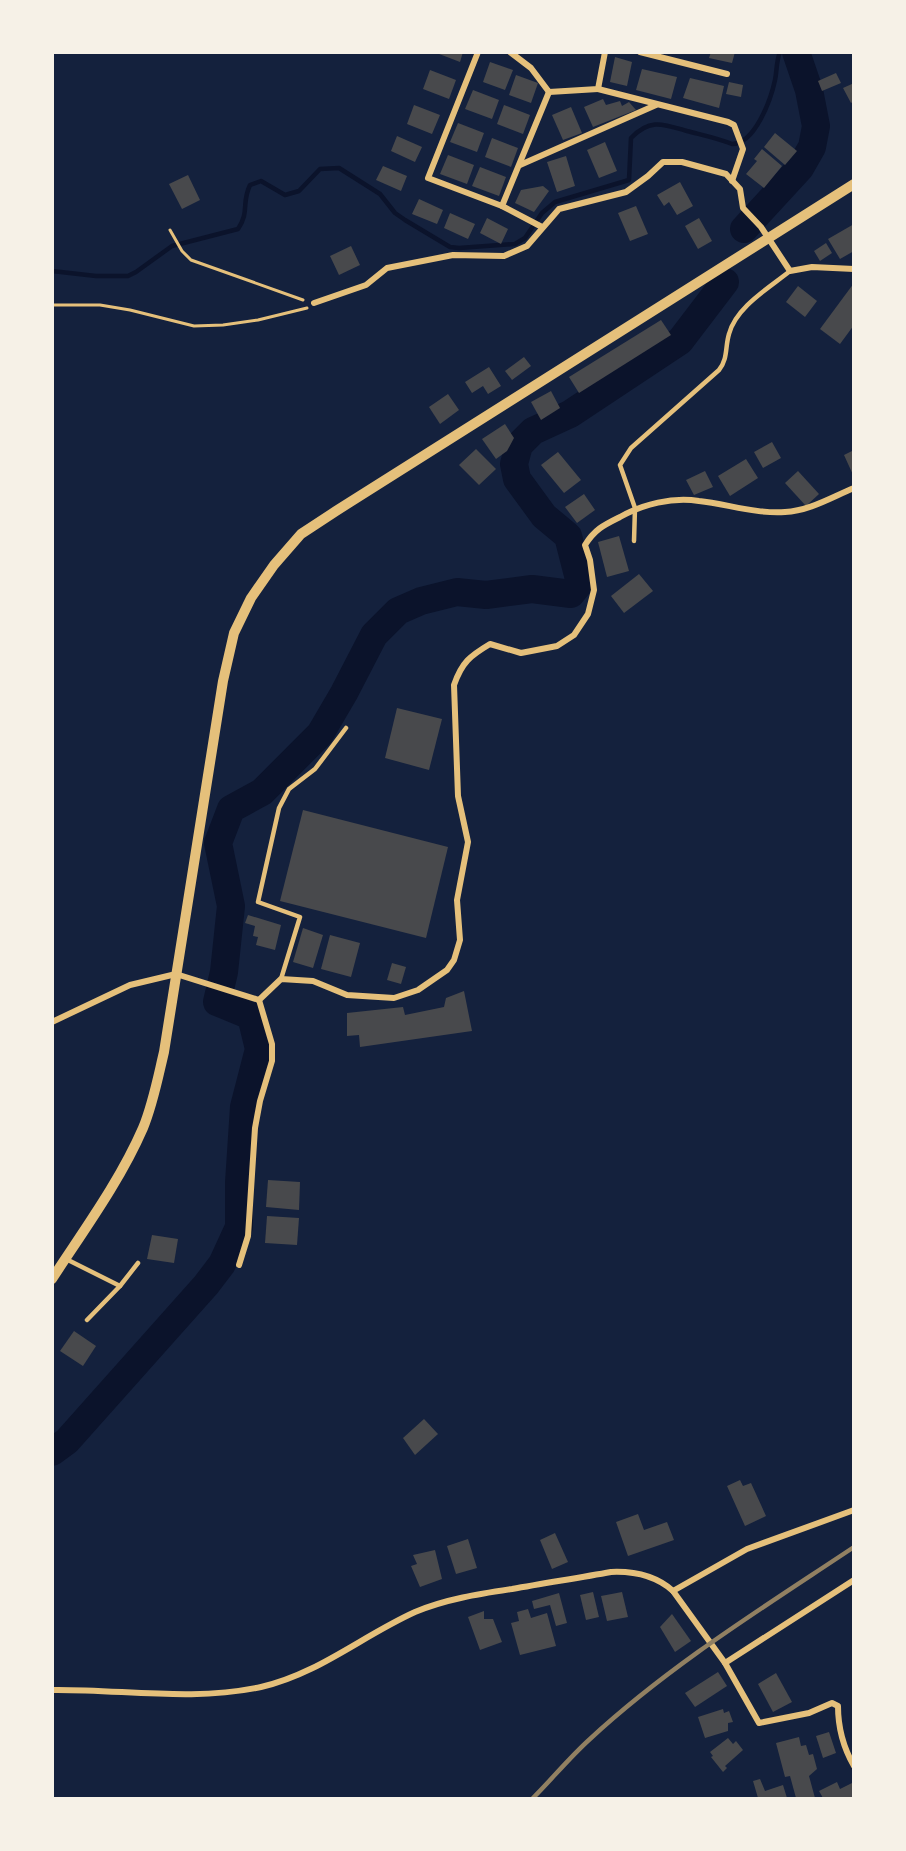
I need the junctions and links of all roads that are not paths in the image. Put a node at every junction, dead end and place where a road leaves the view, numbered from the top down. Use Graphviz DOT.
graph roads {
  1 [pos="478,52"];
  2 [pos="510,52"];
  3 [pos="605,52"];
  4 [pos="640,52"];
  5 [pos="727,74"];
  6 [pos="598,89"];
  7 [pos="549,92"];
  8 [pos="657,104"];
  9 [pos="519,165"];
  10 [pos="732,182"];
  11 [pos="854,184"];
  12 [pos="502,206"];
  13 [pos="541,226"];
  14 [pos="768,238"];
  15 [pos="854,269"];
  16 [pos="790,271"];
  17 [pos="314,303"];
  18 [pos="854,488"];
  19 [pos="635,508"];
  20 [pos="634,541"];
  21 [pos="346,728"];
  22 [pos="176,974"];
  23 [pos="281,979"];
  24 [pos="259,1000"];
  25 [pos="52,1022"];
  26 [pos="65,1259"];
  27 [pos="138,1263"];
  28 [pos="239,1265"];
  29 [pos="52,1279"];
  30 [pos="120,1286"];
  31 [pos="87,1320"];
  32 [pos="854,1510"];
  33 [pos="854,1580"];
  34 [pos="673,1591"];
  35 [pos="724,1663"];
  36 [pos="52,1690"];
  37 [pos="854,1766"];
  1 -- 12 [label="street"];
  2 -- 7 [label="street"];
  3 -- 6 [label="street"];
  4 -- 5 [label="street"];
  6 -- 7 [label="street"];
  6 -- 8 [label="street"];
  7 -- 9 [label="street"];
  8 -- 9 [label="street"];
  8 -- 10 [label="street"];
  9 -- 12 [label="street"];
  10 -- 13 [label="street"];
  10 -- 14 [label="street"];
  11 -- 14 [label="street"];
  12 -- 13 [label="street"];
  13 -- 17 [label="street"];
  14 -- 16 [label="street"];
  14 -- 22 [label="street"];
  15 -- 16 [label="street"];
  16 -- 19 [label="lane"];
  18 -- 19 [label="street"];
  19 -- 20 [label="lane"];
  19 -- 23 [label="street"];
  21 -- 23 [label="lane"];
  22 -- 24 [label="street"];
  22 -- 25 [label="street"];
  22 -- 26 [label="street"];
  23 -- 24 [label="street"];
  24 -- 28 [label="street"];
  26 -- 29 [label="street"];
  26 -- 30 [label="lane"];
  27 -- 30 [label="lane"];
  30 -- 31 [label="lane"];
  32 -- 34 [label="street"];
  33 -- 35 [label="street"];
  34 -- 35 [label="street"];
  34 -- 36 [label="street"];
  35 -- 37 [label="street"];
}
